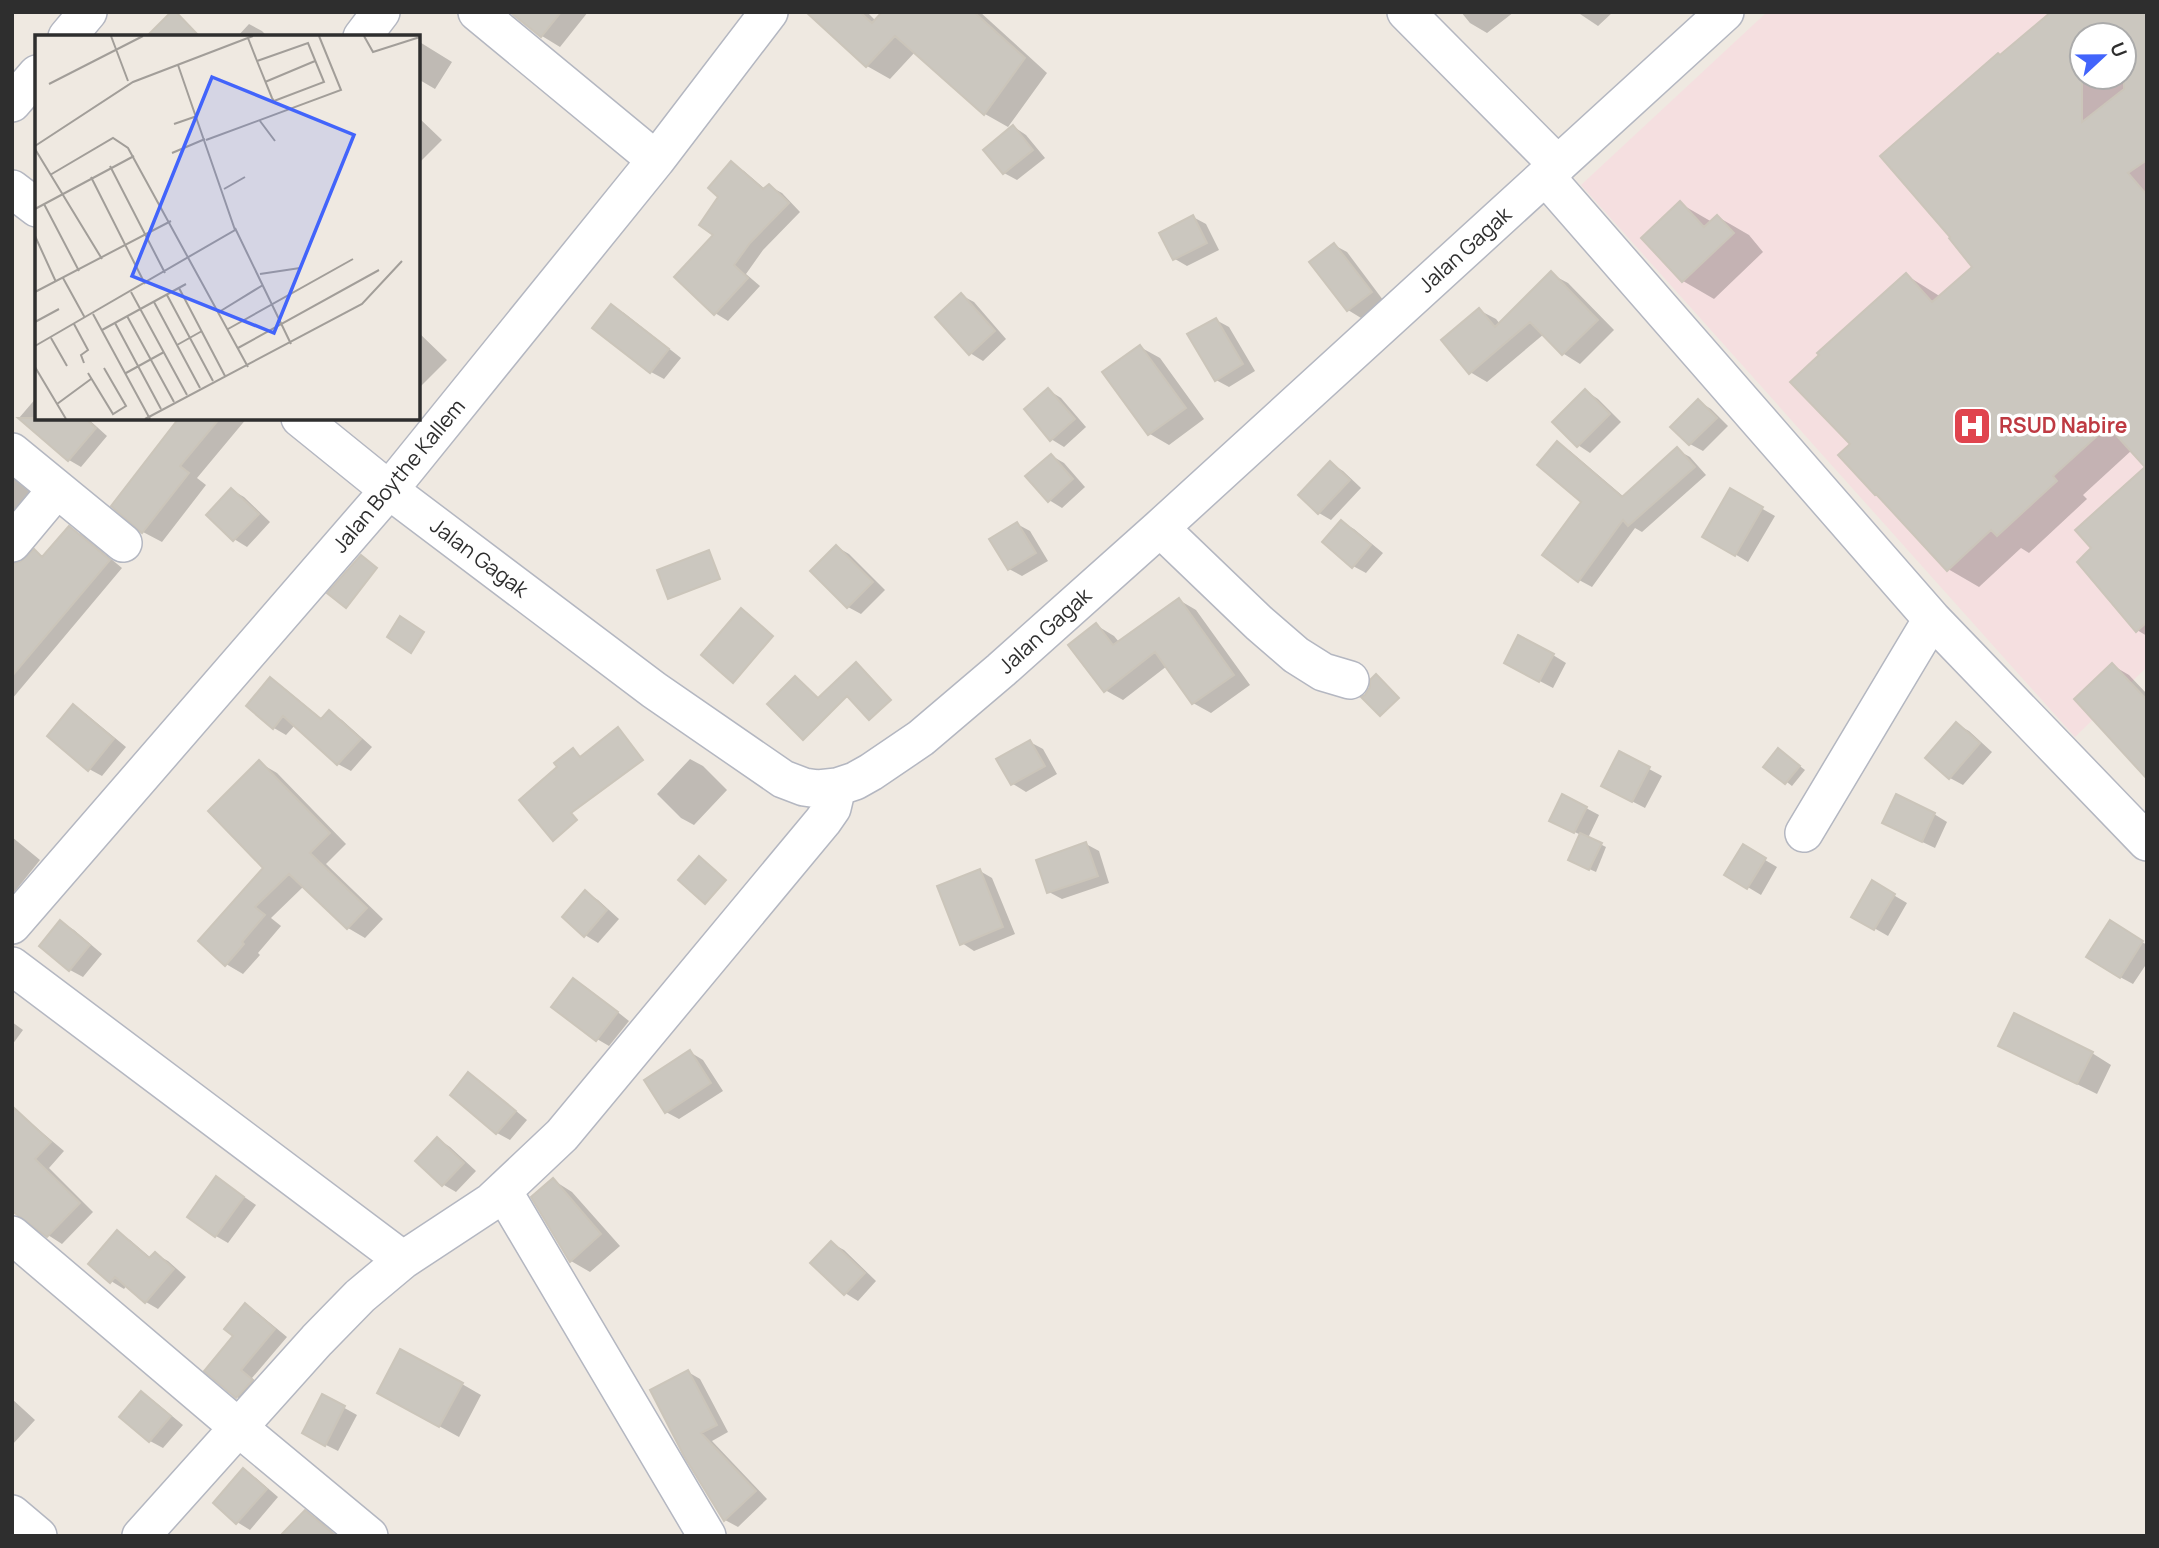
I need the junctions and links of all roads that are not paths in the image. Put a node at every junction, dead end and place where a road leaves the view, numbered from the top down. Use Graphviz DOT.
graph roads {
  1 [pos="88,12"];
  2 [pos="381,12"];
  3 [pos="477,12"];
  4 [pos="769,12"];
  5 [pos="1406,12"];
  6 [pos="1725,12"];
  7 [pos="69,35"];
  8 [pos="364,35"];
  9 [pos="35,76"];
  10 [pos="12,103"];
  11 [pos="656,160"];
  12 [pos="1552,171"];
  13 [pos="12,189"];
  14 [pos="35,206"];
  15 [pos="302,420"];
  16 [pos="12,452"];
  17 [pos="57,489"];
  18 [pos="389,490"];
  19 [pos="1160,528"];
  20 [pos="12,543"];
  21 [pos="123,543"];
  22 [pos="1932,619"];
  23 [pos="1350,680"];
  24 [pos="837,787"];
  25 [pos="1804,833"];
  26 [pos="2147,842"];
  27 [pos="12,925"];
  28 [pos="12,967"];
  29 [pos="503,1191"];
  30 [pos="12,1236"];
  31 [pos="403,1260"];
  32 [pos="239,1428"];
  33 [pos="12,1514"];
  34 [pos="37,1536"];
  35 [pos="141,1536"];
  36 [pos="369,1536"];
  37 [pos="707,1536"];
  1 -- 7 [label="street"];
  2 -- 8 [label="street"];
  3 -- 11 [label="street"];
  4 -- 11 [label="street, Jalan Boythe Kallem"];
  5 -- 12 [label="street"];
  6 -- 12 [label="street, Jalan Gagak"];
  9 -- 10 [label="street"];
  11 -- 18 [label="street, Jalan Boythe Kallem"];
  12 -- 19 [label="street, Jalan Gagak"];
  12 -- 22 [label="street"];
  13 -- 14 [label="street"];
  15 -- 18 [label="street, Jalan Gagak"];
  16 -- 17 [label="street"];
  17 -- 20 [label="street"];
  17 -- 21 [label="street"];
  18 -- 24 [label="street, Jalan Gagak"];
  18 -- 27 [label="street, Jalan Boythe Kallem"];
  19 -- 23 [label="street"];
  19 -- 24 [label="street, Jalan Gagak"];
  22 -- 25 [label="street"];
  22 -- 26 [label="street"];
  24 -- 29 [label="street"];
  28 -- 31 [label="street"];
  29 -- 31 [label="street"];
  29 -- 37 [label="street"];
  30 -- 32 [label="street"];
  31 -- 32 [label="street"];
  32 -- 35 [label="street"];
  32 -- 36 [label="street"];
  33 -- 34 [label="street"];
}
